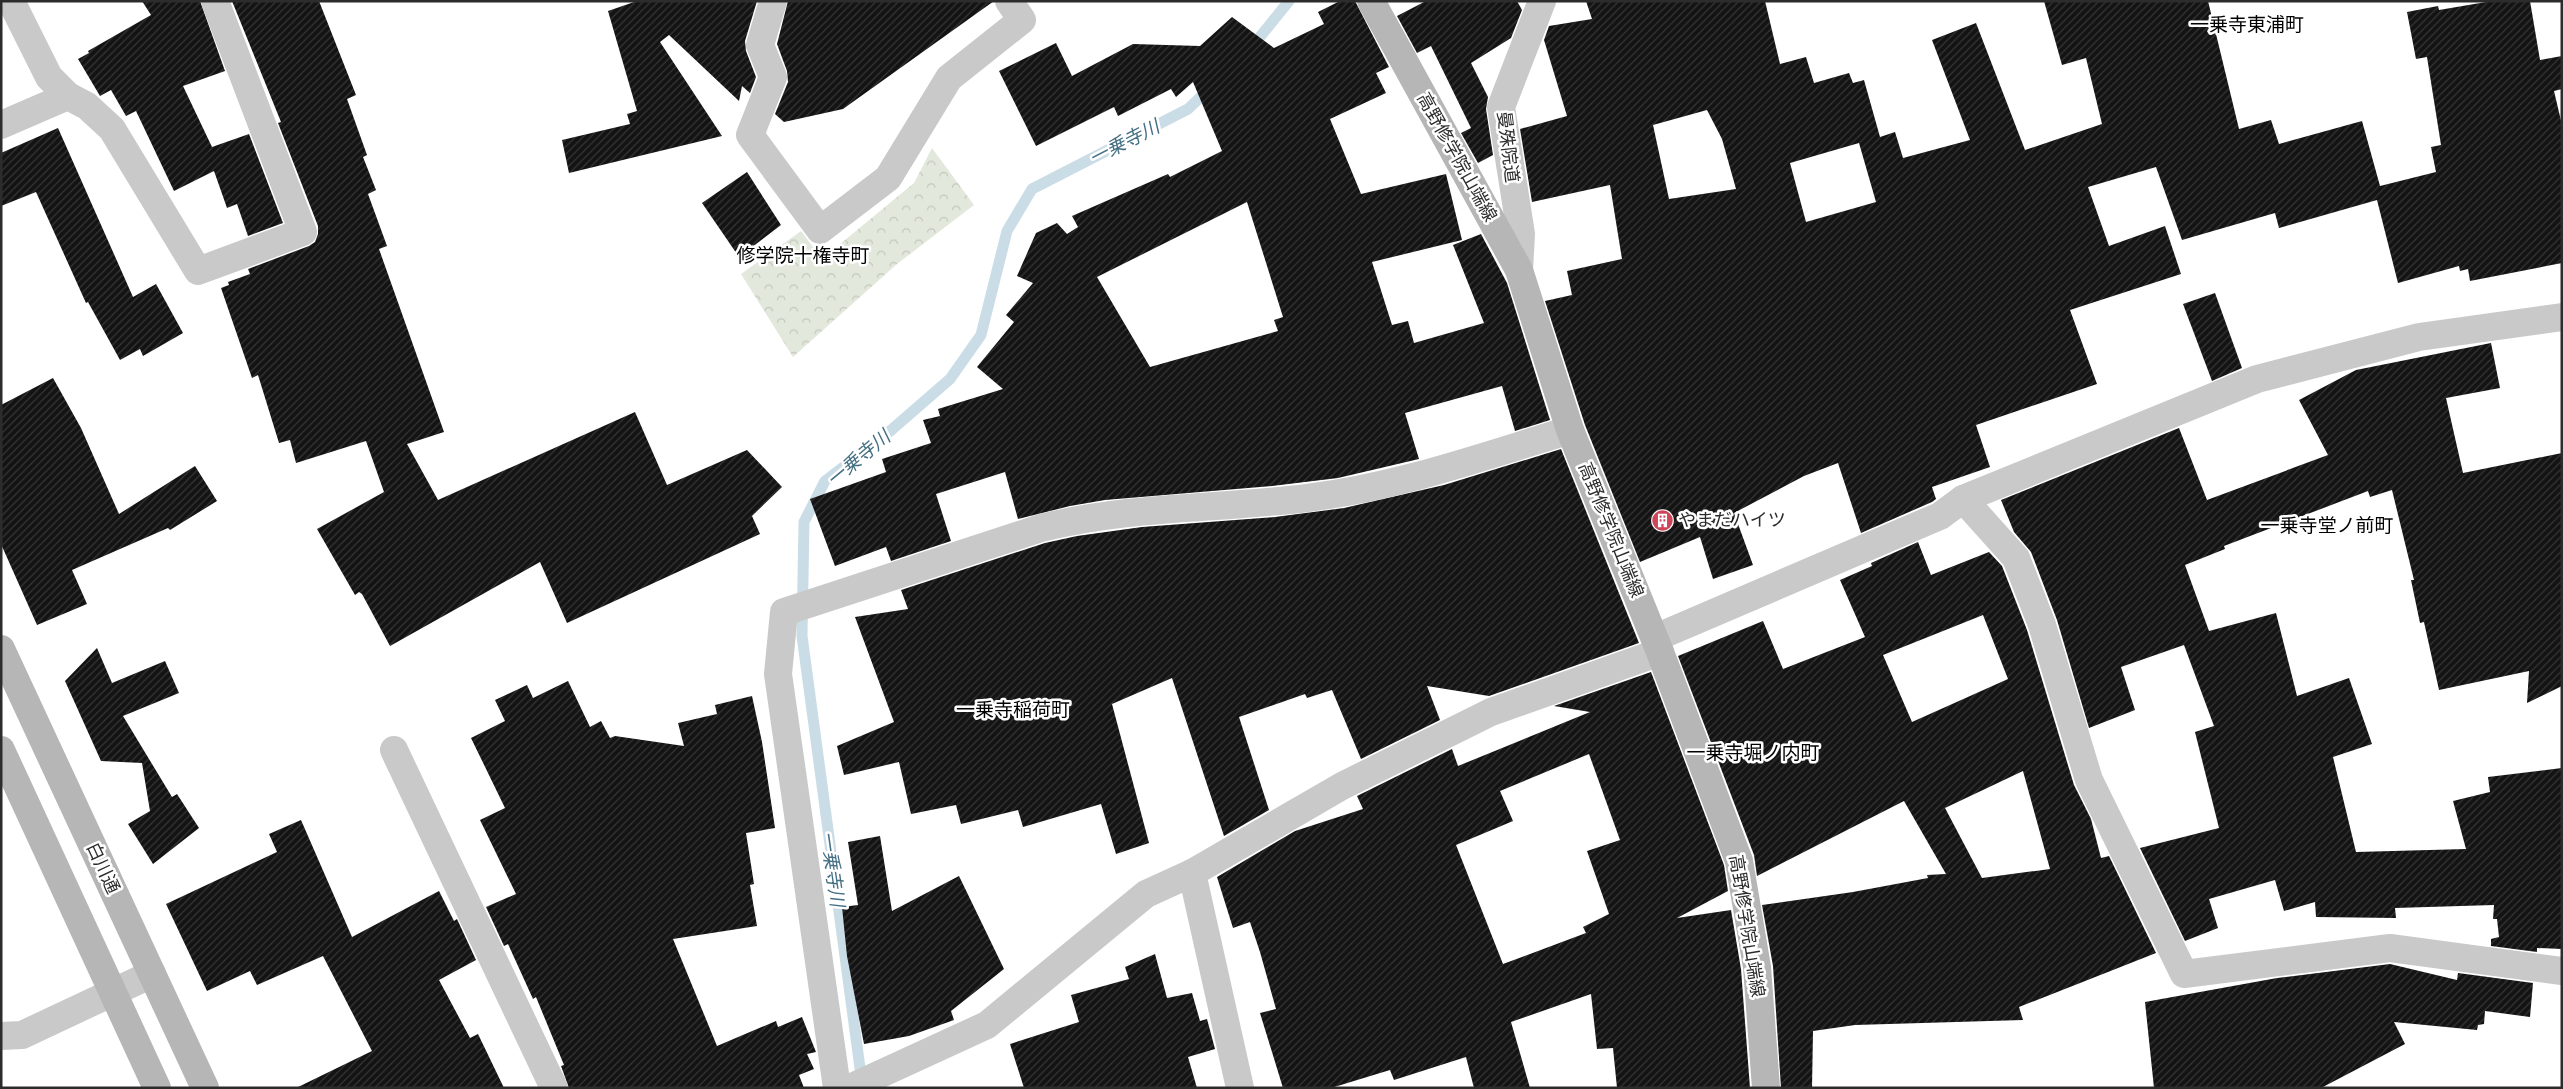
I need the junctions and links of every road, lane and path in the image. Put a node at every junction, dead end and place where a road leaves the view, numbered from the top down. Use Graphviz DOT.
graph roads {
  1 [pos="11,1"];
  2 [pos="215,1"];
  3 [pos="773,1"];
  4 [pos="1009,1"];
  5 [pos="1371,1"];
  6 [pos="1542,1"];
  7 [pos="68,96"];
  8 [pos="1,125"];
  9 [pos="1519,270"];
  10 [pos="2562,317"];
  11 [pos="1570,430"];
  12 [pos="1963,499"];
  13 [pos="1657,645"];
  14 [pos="1,648"];
  15 [pos="1,750"];
  16 [pos="394,750"];
  17 [pos="1192,873"];
  18 [pos="2562,971"];
  19 [pos="152,974"];
  20 [pos="114,992"];
  21 [pos="1,1036"];
  22 [pos="157,1088"];
  23 [pos="205,1088"];
  24 [pos="554,1088"];
  25 [pos="837,1088"];
  26 [pos="850,1088"];
  27 [pos="1240,1088"];
  28 [pos="1766,1088"];
  1 -- 7 [label="street"];
  2 -- 7 [label="street"];
  3 -- 4 [label="street"];
  5 -- 9 [label="main road, 高野修学院山端線"];
  6 -- 9 [label="street, 曼殊院道"];
  7 -- 8 [label="street"];
  9 -- 11 [label="main road, 高野修学院山端線"];
  10 -- 12 [label="street"];
  11 -- 13 [label="main road, 高野修学院山端線"];
  11 -- 25 [label="street"];
  12 -- 13 [label="street"];
  12 -- 18 [label="street"];
  13 -- 17 [label="street"];
  13 -- 28 [label="main road, 高野修学院山端線"];
  14 -- 19 [label="main road, 白川通"];
  15 -- 20 [label="main road"];
  16 -- 24 [label="street"];
  17 -- 26 [label="street"];
  17 -- 27 [label="street"];
  19 -- 20 [label="street"];
  19 -- 23 [label="main road, 白川通"];
  20 -- 21 [label="street"];
  20 -- 22 [label="main road"];
}
